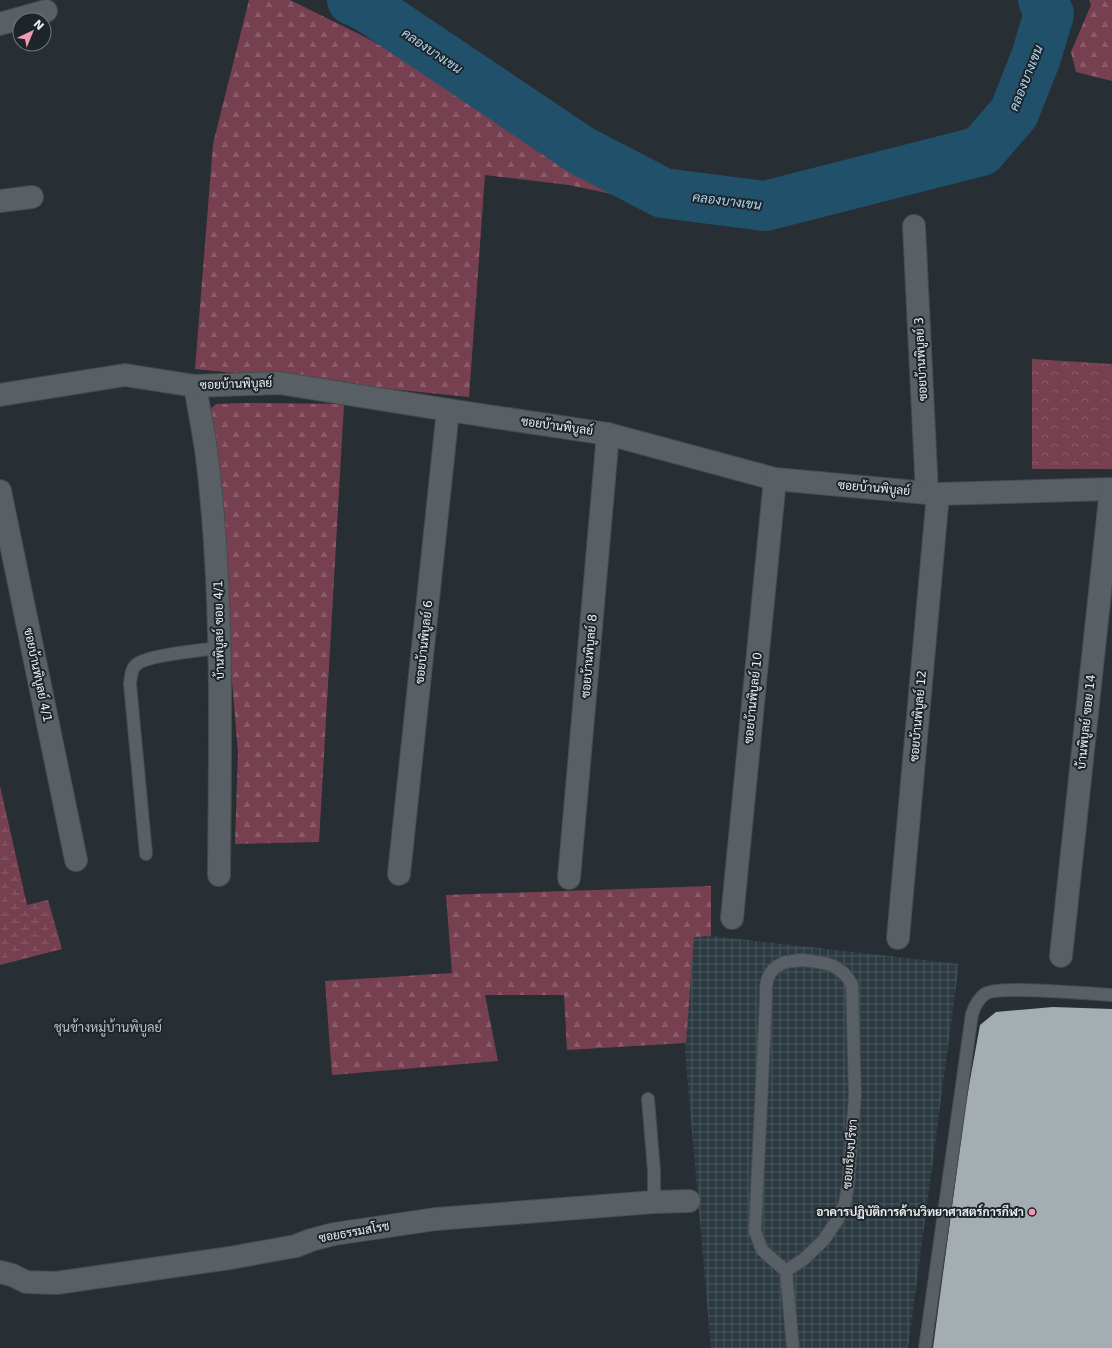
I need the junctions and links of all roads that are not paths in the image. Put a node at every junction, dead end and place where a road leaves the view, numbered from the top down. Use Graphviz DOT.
graph roads {
  1 [pos="12,21"];
  2 [pos="0,24"];
  3 [pos="32,197"];
  4 [pos="0,201"];
  5 [pos="914,226"];
  6 [pos="195,386"];
  7 [pos="0,395"];
  8 [pos="448,410"];
  9 [pos="608,434"];
  10 [pos="775,479"];
  11 [pos="1112,489"];
  12 [pos="0,491"];
  13 [pos="933,494"];
  14 [pos="220,648"];
  15 [pos="146,854"];
  16 [pos="76,860"];
  17 [pos="399,874"];
  18 [pos="219,875"];
  19 [pos="569,878"];
  20 [pos="732,918"];
  21 [pos="898,938"];
  22 [pos="1061,956"];
  23 [pos="1112,995"];
  24 [pos="648,1099"];
  25 [pos="689,1201"];
  26 [pos="654,1202"];
  27 [pos="786,1271"];
  28 [pos="0,1272"];
  29 [pos="793,1348"];
  30 [pos="925,1348"];
  1 -- 2 [label="street"];
  3 -- 4 [label="street"];
  5 -- 13 [label="street, ซอยบ้านพิบูลย์ 3"];
  6 -- 7 [label="street, ซอยบ้านพิบูลย์"];
  6 -- 8 [label="street, ซอยบ้านพิบูลย์"];
  6 -- 14 [label="street, บ้านพิบูลย์ ซอย 4/1"];
  8 -- 9 [label="street, ซอยบ้านพิบูลย์"];
  8 -- 17 [label="street, ซอยบ้านพิบูลย์ 6"];
  9 -- 10 [label="street, ซอยบ้านพิบูลย์"];
  9 -- 19 [label="street, ซอยบ้านพิบูลย์ 8"];
  10 -- 13 [label="street, ซอยบ้านพิบูลย์"];
  10 -- 20 [label="street, ซอยบ้านพิบูลย์ 10"];
  11 -- 13 [label="street, ซอยบ้านพิบูลย์"];
  11 -- 22 [label="street, บ้านพิบูลย์ ซอย 14"];
  12 -- 16 [label="street, ซอยบ้านพิบูลย์ 4/1"];
  13 -- 21 [label="street, ซอยบ้านพิบูลย์ 12"];
  14 -- 15 [label="lane"];
  14 -- 18 [label="street, บ้านพิบูลย์ ซอย 4/1"];
  23 -- 30 [label="lane"];
  24 -- 26 [label="lane"];
  25 -- 26 [label="street, ซอยธรรมสโรช"];
  26 -- 28 [label="street, ซอยธรรมสโรช"];
  27 -- 27 [label="lane, ซอยเรียงปรีชา"];
  27 -- 29 [label="lane"];
}
